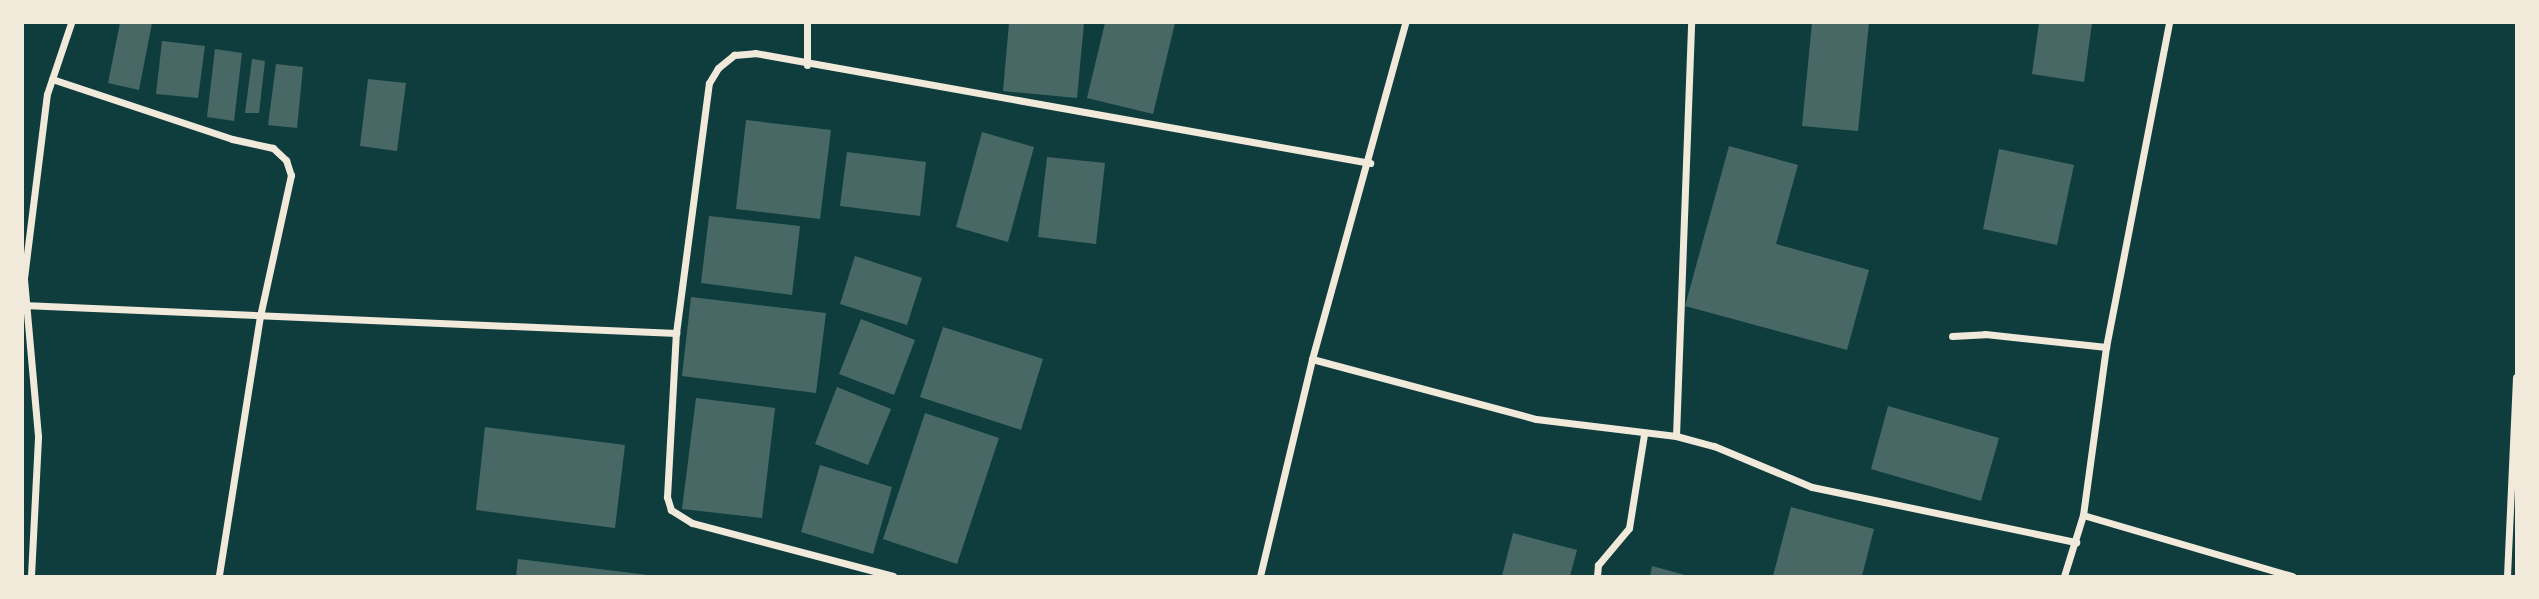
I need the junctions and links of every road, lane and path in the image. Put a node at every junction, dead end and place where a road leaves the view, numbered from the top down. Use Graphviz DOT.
graph roads {
  1 [pos="71,23"];
  2 [pos="807,23"];
  3 [pos="1405,23"];
  4 [pos="1690,23"];
  5 [pos="2169,23"];
  6 [pos="807,65"];
  7 [pos="52,79"];
  8 [pos="1370,163"];
  9 [pos="24,304"];
  10 [pos="260,316"];
  11 [pos="676,333"];
  12 [pos="1952,336"];
  13 [pos="2106,346"];
  14 [pos="1312,359"];
  15 [pos="2516,377"];
  16 [pos="1644,434"];
  17 [pos="1676,436"];
  18 [pos="2083,515"];
  19 [pos="2076,542"];
  20 [pos="31,576"];
  21 [pos="219,576"];
  22 [pos="893,576"];
  23 [pos="1260,576"];
  24 [pos="1597,576"];
  25 [pos="2064,576"];
  26 [pos="2292,576"];
  27 [pos="2507,576"];
  1 -- 7 [label="street"];
  2 -- 6 [label="street"];
  3 -- 8 [label="street"];
  4 -- 17 [label="street"];
  5 -- 13 [label="street"];
  6 -- 8 [label="street"];
  6 -- 11 [label="street"];
  7 -- 9 [label="street"];
  7 -- 10 [label="street"];
  8 -- 14 [label="street"];
  9 -- 10 [label="street"];
  9 -- 20 [label="street"];
  10 -- 11 [label="street"];
  10 -- 21 [label="street"];
  11 -- 22 [label="street"];
  12 -- 13 [label="street"];
  13 -- 18 [label="street"];
  14 -- 16 [label="street"];
  14 -- 23 [label="street"];
  15 -- 27 [label="street"];
  16 -- 17 [label="street"];
  16 -- 24 [label="street"];
  17 -- 19 [label="street"];
  18 -- 19 [label="street"];
  18 -- 26 [label="street"];
  19 -- 25 [label="street"];
}
